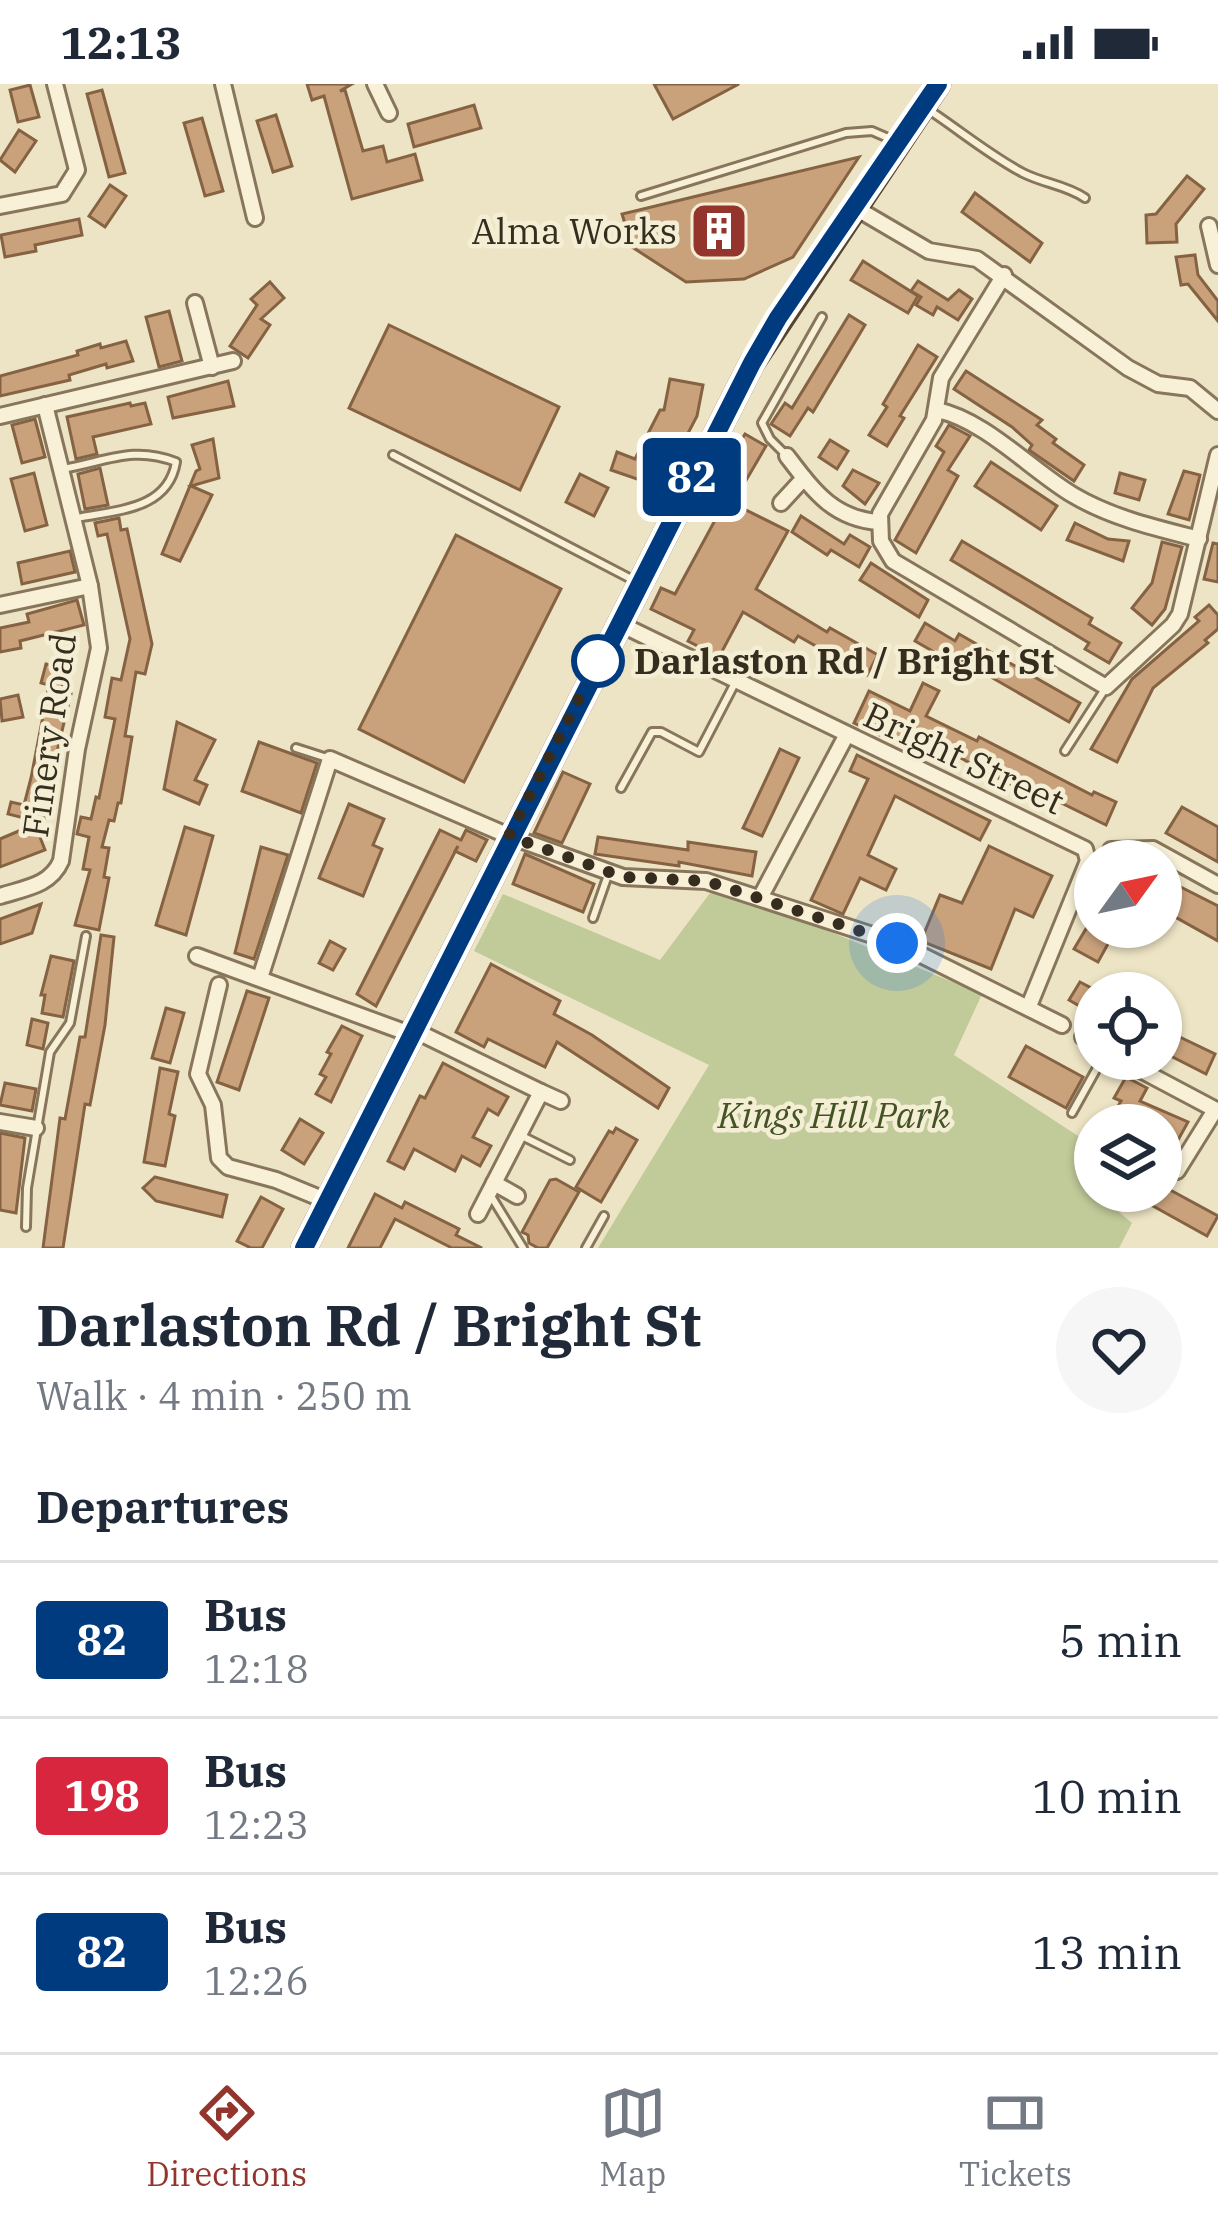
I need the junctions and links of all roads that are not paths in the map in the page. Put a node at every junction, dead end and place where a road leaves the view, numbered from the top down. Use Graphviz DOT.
graph roads {
  1 [pos="55,84"];
  2 [pos="223,84"];
  3 [pos="375,84"];
  4 [pos="938,84"];
  5 [pos="922,106"];
  6 [pos="389,113"];
  7 [pos="898,142"];
  8 [pos="641,196"];
  9 [pos="1085,198"];
  10 [pos="0,206"];
  11 [pos="854,207"];
  12 [pos="255,218"];
  13 [pos="1209,226"];
  14 [pos="1218,265"];
  15 [pos="1004,275"];
  16 [pos="195,303"];
  17 [pos="822,317"];
  18 [pos="233,361"];
  19 [pos="212,367"];
  20 [pos="46,405"];
  21 [pos="938,410"];
  22 [pos="1218,411"];
  23 [pos="0,416"];
  24 [pos="393,455"];
  25 [pos="1218,455"];
  26 [pos="787,456"];
  27 [pos="62,470"];
  28 [pos="804,478"];
  29 [pos="781,503"];
  30 [pos="74,519"];
  31 [pos="879,522"];
  32 [pos="1199,539"];
  33 [pos="638,583"];
  34 [pos="89,586"];
  35 [pos="0,605"];
  36 [pos="618,622"];
  37 [pos="736,682"];
  38 [pos="1106,687"];
  39 [pos="846,736"];
  40 [pos="296,748"];
  41 [pos="1065,751"];
  42 [pos="330,759"];
  43 [pos="621,788"];
  44 [pos="509,836"];
  45 [pos="1182,865"];
  46 [pos="610,872"];
  47 [pos="1218,885"];
  48 [pos="0,896"];
  49 [pos="760,898"];
  50 [pos="592,918"];
  51 [pos="86,936"];
  52 [pos="197,956"];
  53 [pos="260,978"];
  54 [pos="219,985"];
  55 [pos="1029,1006"];
  56 [pos="1062,1025"];
  57 [pos="410,1034"];
  58 [pos="1090,1080"];
  59 [pos="1159,1080"];
  60 [pos="1218,1087"];
  61 [pos="541,1092"];
  62 [pos="561,1101"];
  63 [pos="1214,1109"];
  64 [pos="1072,1113"];
  65 [pos="0,1122"];
  66 [pos="37,1128"];
  67 [pos="518,1135"];
  68 [pos="570,1160"];
  69 [pos="1182,1163"];
  70 [pos="492,1188"];
  71 [pos="517,1196"];
  72 [pos="327,1202"];
  73 [pos="478,1214"];
  74 [pos="604,1216"];
  75 [pos="26,1227"];
  76 [pos="304,1248"];
  77 [pos="522,1248"];
  78 [pos="586,1248"];
  1 -- 10 [label="street"];
  2 -- 12 [label="street"];
  3 -- 6 [label="street"];
  4 -- 5 [label="main road"];
  5 -- 7 [label="main road"];
  5 -- 9 [label="lane"];
  7 -- 8 [label="lane"];
  7 -- 11 [label="main road"];
  11 -- 15 [label="street"];
  11 -- 33 [label="main road"];
  13 -- 14 [label="street"];
  15 -- 21 [label="street"];
  15 -- 22 [label="street"];
  16 -- 19 [label="street"];
  17 -- 26 [label="lane"];
  18 -- 19 [label="street"];
  19 -- 20 [label="street"];
  20 -- 23 [label="street"];
  20 -- 27 [label="street, Finery Road"];
  21 -- 31 [label="street"];
  21 -- 32 [label="street"];
  24 -- 33 [label="lane"];
  25 -- 32 [label="street"];
  26 -- 28 [label="street"];
  27 -- 30 [label="street, Finery Road"];
  27 -- 30 [label="lane"];
  28 -- 29 [label="street"];
  28 -- 31 [label="street"];
  30 -- 34 [label="street, Finery Road"];
  31 -- 38 [label="street"];
  32 -- 38 [label="street"];
  33 -- 36 [label="main road"];
  34 -- 35 [label="street"];
  34 -- 48 [label="street, Finery Road"];
  36 -- 37 [label="street, Bright Street"];
  36 -- 44 [label="main road"];
  37 -- 39 [label="street, Bright Street"];
  37 -- 43 [label="lane"];
  38 -- 41 [label="lane"];
  39 -- 49 [label="street"];
  39 -- 55 [label="street, Bright Street"];
  40 -- 42 [label="lane"];
  42 -- 44 [label="street"];
  42 -- 53 [label="street"];
  44 -- 46 [label="street"];
  44 -- 57 [label="main road"];
  45 -- 47 [label="street"];
  46 -- 49 [label="street"];
  46 -- 50 [label="lane"];
  49 -- 55 [label="street"];
  51 -- 66 [label="lane"];
  52 -- 53 [label="street"];
  53 -- 57 [label="street"];
  54 -- 72 [label="street"];
  55 -- 56 [label="street"];
  57 -- 61 [label="street"];
  57 -- 72 [label="main road"];
  58 -- 64 [label="lane"];
  59 -- 63 [label="street"];
  60 -- 63 [label="street"];
  61 -- 62 [label="street"];
  61 -- 67 [label="street"];
  63 -- 69 [label="street"];
  65 -- 66 [label="street"];
  66 -- 75 [label="lane"];
  67 -- 68 [label="lane"];
  67 -- 70 [label="street"];
  70 -- 71 [label="street"];
  70 -- 73 [label="street"];
  70 -- 77 [label="lane"];
  72 -- 76 [label="main road"];
  74 -- 78 [label="lane"];
}
